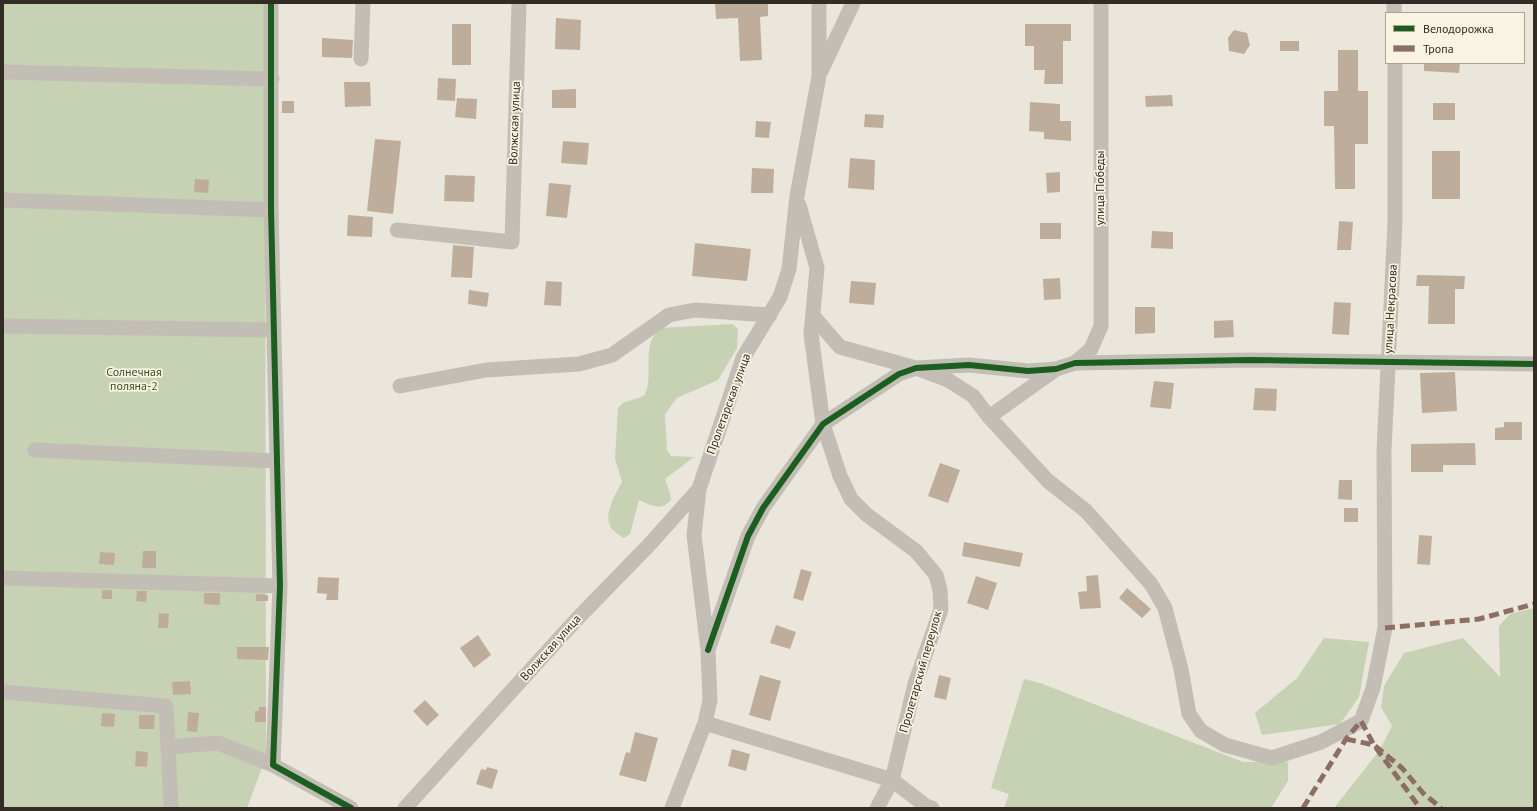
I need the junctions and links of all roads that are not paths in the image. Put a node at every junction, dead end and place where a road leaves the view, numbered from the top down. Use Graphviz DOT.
graph roads {
  1 [pos="271,3"];
  2 [pos="363,3"];
  3 [pos="519,3"];
  4 [pos="820,3"];
  5 [pos="853,3"];
  6 [pos="1101,3"];
  7 [pos="361,59"];
  8 [pos="1395,64"];
  9 [pos="3,72"];
  10 [pos="819,76"];
  11 [pos="272,79"];
  12 [pos="796,196"];
  13 [pos="3,200"];
  14 [pos="271,210"];
  15 [pos="397,230"];
  16 [pos="770,315"];
  17 [pos="813,316"];
  18 [pos="3,326"];
  19 [pos="274,330"];
  20 [pos="1389,361"];
  21 [pos="1075,364"];
  22 [pos="1534,364"];
  23 [pos="916,368"];
  24 [pos="1056,369"];
  25 [pos="400,386"];
  26 [pos="989,417"];
  27 [pos="823,424"];
  28 [pos="35,450"];
  29 [pos="276,461"];
  30 [pos="699,489"];
  31 [pos="3,578"];
  32 [pos="280,586"];
  33 [pos="708,650"];
  34 [pos="3,692"];
  35 [pos="705,723"];
  36 [pos="168,747"];
  37 [pos="273,765"];
  38 [pos="892,780"];
  39 [pos="171,808"];
  40 [pos="351,808"];
  41 [pos="405,808"];
  42 [pos="672,808"];
  43 [pos="877,808"];
  44 [pos="932,808"];
  1 -- 11 [label="street"];
  2 -- 7 [label="street"];
  3 -- 15 [label="street, Волжская улица"];
  4 -- 10 [label="street, Пролетарская улица"];
  5 -- 10 [label="street"];
  6 -- 21 [label="street, улица Победы"];
  8 -- 20 [label="street, улица Некрасова"];
  9 -- 11 [label="street"];
  10 -- 12 [label="street, Пролетарская улица"];
  11 -- 14 [label="street"];
  12 -- 16 [label="street, Пролетарская улица"];
  12 -- 17 [label="street, Пролетарский переулок"];
  13 -- 14 [label="street"];
  14 -- 19 [label="street"];
  16 -- 25 [label="street"];
  16 -- 30 [label="street, Пролетарская улица"];
  17 -- 23 [label="street"];
  17 -- 27 [label="street, Пролетарский переулок"];
  18 -- 19 [label="street"];
  19 -- 29 [label="street"];
  20 -- 21 [label="street"];
  20 -- 22 [label="street"];
  20 -- 26 [label="street, улица Некрасова"];
  21 -- 24 [label="street"];
  23 -- 24 [label="street"];
  23 -- 26 [label="street, улица Некрасова"];
  23 -- 27 [label="street"];
  24 -- 26 [label="street"];
  27 -- 33 [label="street"];
  27 -- 38 [label="street, Пролетарский переулок"];
  28 -- 29 [label="street"];
  29 -- 32 [label="street"];
  30 -- 33 [label="street, Пролетарская улица"];
  30 -- 41 [label="street, Волжская улица"];
  31 -- 32 [label="street"];
  32 -- 37 [label="street"];
  33 -- 35 [label="street, Пролетарская улица"];
  34 -- 36 [label="street"];
  35 -- 38 [label="street"];
  35 -- 42 [label="street, Пролетарская улица"];
  36 -- 37 [label="street"];
  36 -- 39 [label="street"];
  37 -- 40 [label="street"];
  38 -- 43 [label="street, Пролетарский переулок"];
  38 -- 44 [label="street"];
}
